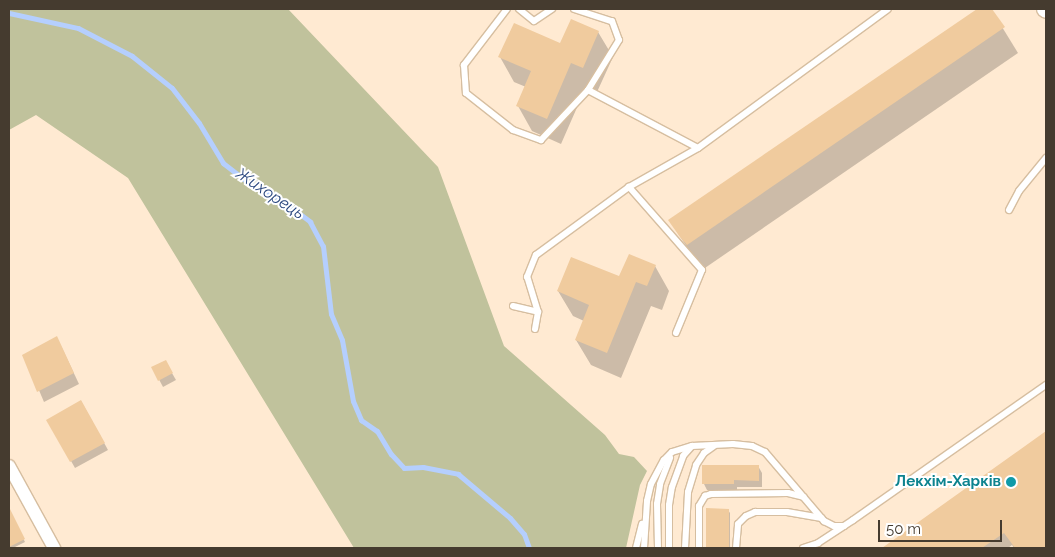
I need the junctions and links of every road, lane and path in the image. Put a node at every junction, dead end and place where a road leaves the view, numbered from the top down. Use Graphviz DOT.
graph roads {
  1 [pos="506,9"];
  2 [pos="519,9"];
  3 [pos="552,9"];
  4 [pos="574,9"];
  5 [pos="888,9"];
  6 [pos="588,90"];
  7 [pos="698,148"];
  8 [pos="1046,158"];
  9 [pos="629,187"];
  10 [pos="1009,210"];
  11 [pos="512,306"];
  12 [pos="538,312"];
  13 [pos="535,329"];
  14 [pos="676,333"];
  15 [pos="1046,385"];
  16 [pos="717,445"];
  17 [pos="692,446"];
  18 [pos="672,452"];
  19 [pos="9,466"];
  20 [pos="804,497"];
  21 [pos="647,501"];
  22 [pos="821,518"];
  23 [pos="844,526"];
  24 [pos="54,548"];
  25 [pos="636,548"];
  26 [pos="644,548"];
  27 [pos="658,548"];
  28 [pos="669,548"];
  29 [pos="685,548"];
  30 [pos="699,548"];
  31 [pos="736,548"];
  32 [pos="803,548"];
  1 -- 6 [label="lane"];
  2 -- 3 [label="lane"];
  4 -- 6 [label="lane"];
  5 -- 7 [label="lane"];
  6 -- 7 [label="lane"];
  7 -- 9 [label="lane"];
  8 -- 10 [label="lane"];
  9 -- 12 [label="lane"];
  9 -- 14 [label="lane"];
  11 -- 12 [label="lane"];
  12 -- 13 [label="lane"];
  15 -- 23 [label="lane"];
  16 -- 17 [label="lane"];
  16 -- 20 [label="lane"];
  16 -- 29 [label="lane"];
  17 -- 18 [label="lane"];
  17 -- 28 [label="lane"];
  18 -- 21 [label="lane"];
  18 -- 27 [label="lane"];
  19 -- 24 [label="street"];
  20 -- 22 [label="lane"];
  20 -- 30 [label="lane"];
  21 -- 25 [label="lane"];
  21 -- 26 [label="lane"];
  22 -- 23 [label="lane"];
  22 -- 31 [label="lane"];
  23 -- 32 [label="lane"];
}
